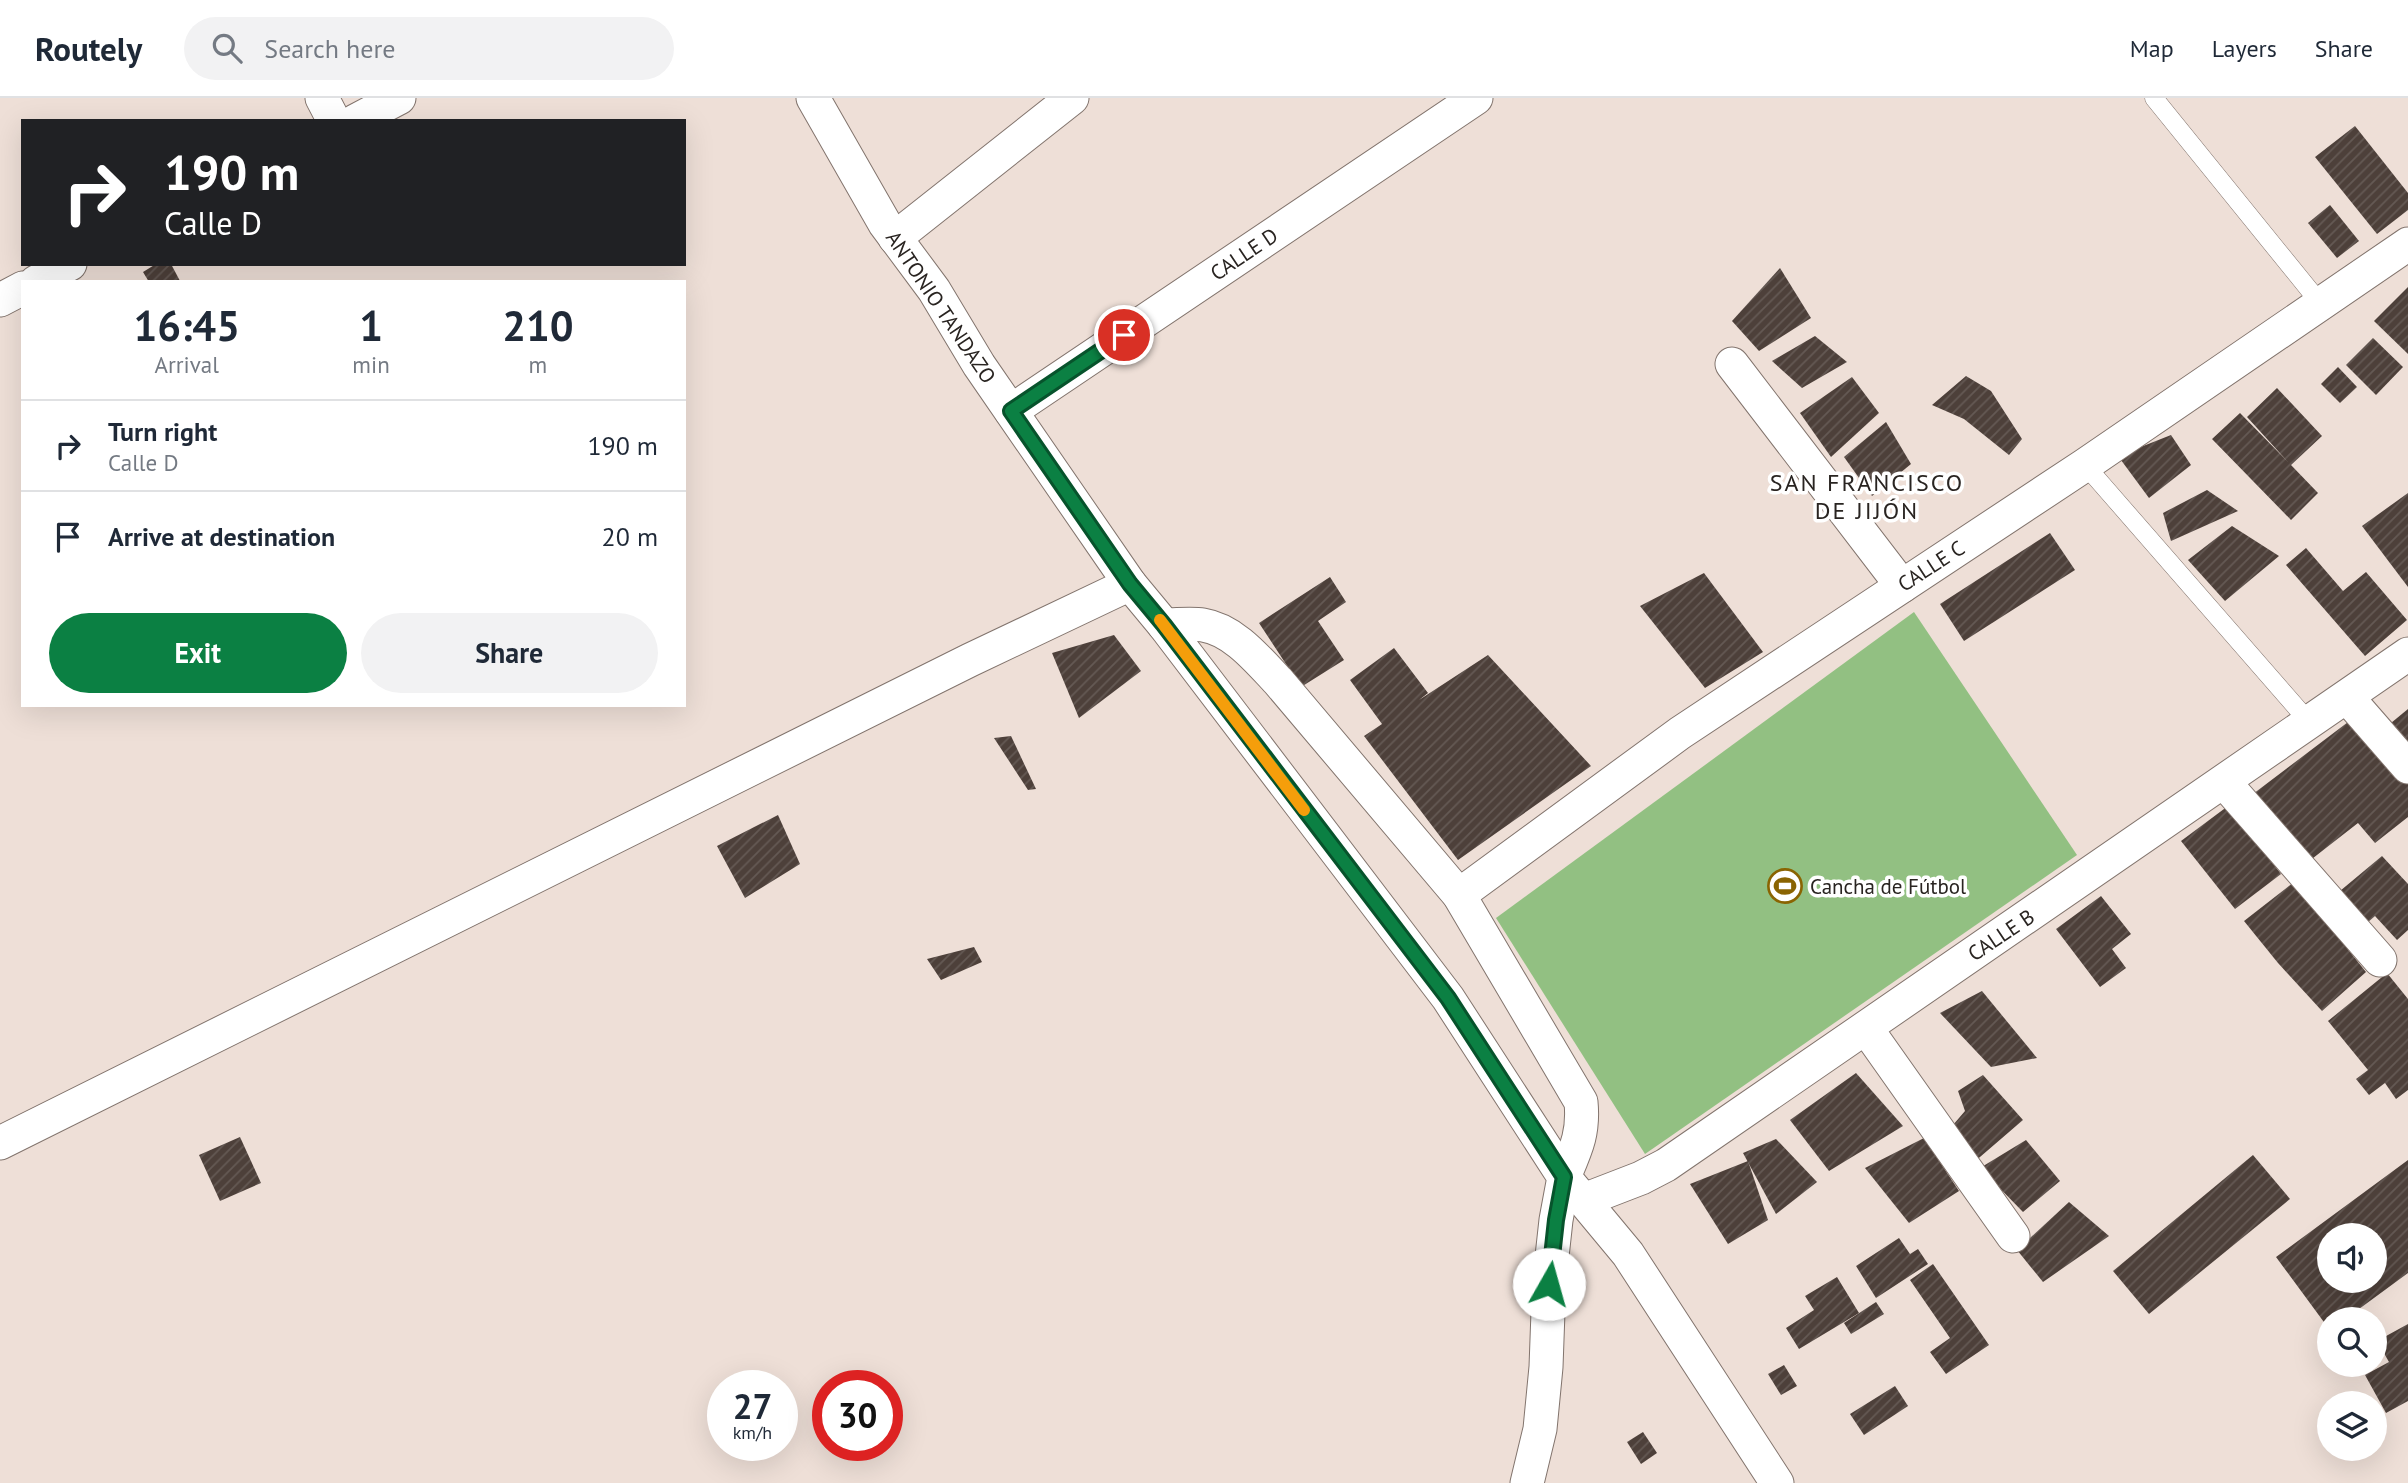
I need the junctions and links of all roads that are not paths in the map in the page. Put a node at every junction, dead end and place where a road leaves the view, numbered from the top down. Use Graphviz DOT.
graph roads {
  1 [pos="322,98"];
  2 [pos="400,98"];
  3 [pos="813,98"];
  4 [pos="1072,98"];
  5 [pos="2154,98"];
  6 [pos="1465,101"];
  7 [pos="333,119"];
  8 [pos="359,119"];
  9 [pos="895,238"];
  10 [pos="2408,244"];
  11 [pos="66,266"];
  12 [pos="40,280"];
  13 [pos="21,289"];
  14 [pos="0,300"];
  15 [pos="2320,303"];
  16 [pos="1732,364"];
  17 [pos="1011,411"];
  18 [pos="2085,465"];
  19 [pos="1130,584"];
  20 [pos="1902,586"];
  21 [pos="1164,625"];
  22 [pos="2408,654"];
  23 [pos="2347,698"];
  24 [pos="2310,723"];
  25 [pos="2408,768"];
  26 [pos="2224,782"];
  27 [pos="1459,895"];
  28 [pos="2380,960"];
  29 [pos="1866,1028"];
  30 [pos="0,1143"];
  31 [pos="1574,1188"];
  32 [pos="2013,1237"];
  33 [pos="1527,1483"];
  34 [pos="1777,1483"];
  1 -- 7 [label="street"];
  2 -- 8 [label="street"];
  3 -- 9 [label="street, ANTONIO TANDAZO"];
  4 -- 9 [label="street"];
  5 -- 15 [label="lane"];
  6 -- 17 [label="street, CALLE D"];
  9 -- 17 [label="street, ANTONIO TANDAZO"];
  10 -- 15 [label="street, CALLE C"];
  11 -- 12 [label="street"];
  13 -- 14 [label="street"];
  15 -- 18 [label="street, CALLE C"];
  16 -- 20 [label="street"];
  17 -- 19 [label="street, ANTONIO TANDAZO"];
  18 -- 20 [label="street, CALLE C"];
  18 -- 24 [label="lane"];
  19 -- 21 [label="street, ANTONIO TANDAZO"];
  19 -- 30 [label="street"];
  20 -- 27 [label="street, CALLE C"];
  21 -- 27 [label="street"];
  21 -- 31 [label="street, ANTONIO TANDAZO"];
  22 -- 23 [label="street, CALLE B"];
  23 -- 24 [label="street, CALLE B"];
  23 -- 25 [label="street"];
  24 -- 26 [label="street, CALLE B"];
  26 -- 28 [label="street"];
  26 -- 29 [label="street, CALLE B"];
  27 -- 31 [label="street"];
  29 -- 31 [label="street, CALLE B"];
  29 -- 32 [label="street"];
  31 -- 33 [label="street"];
  31 -- 34 [label="street, ANTONIO TANDAZO"];
}
